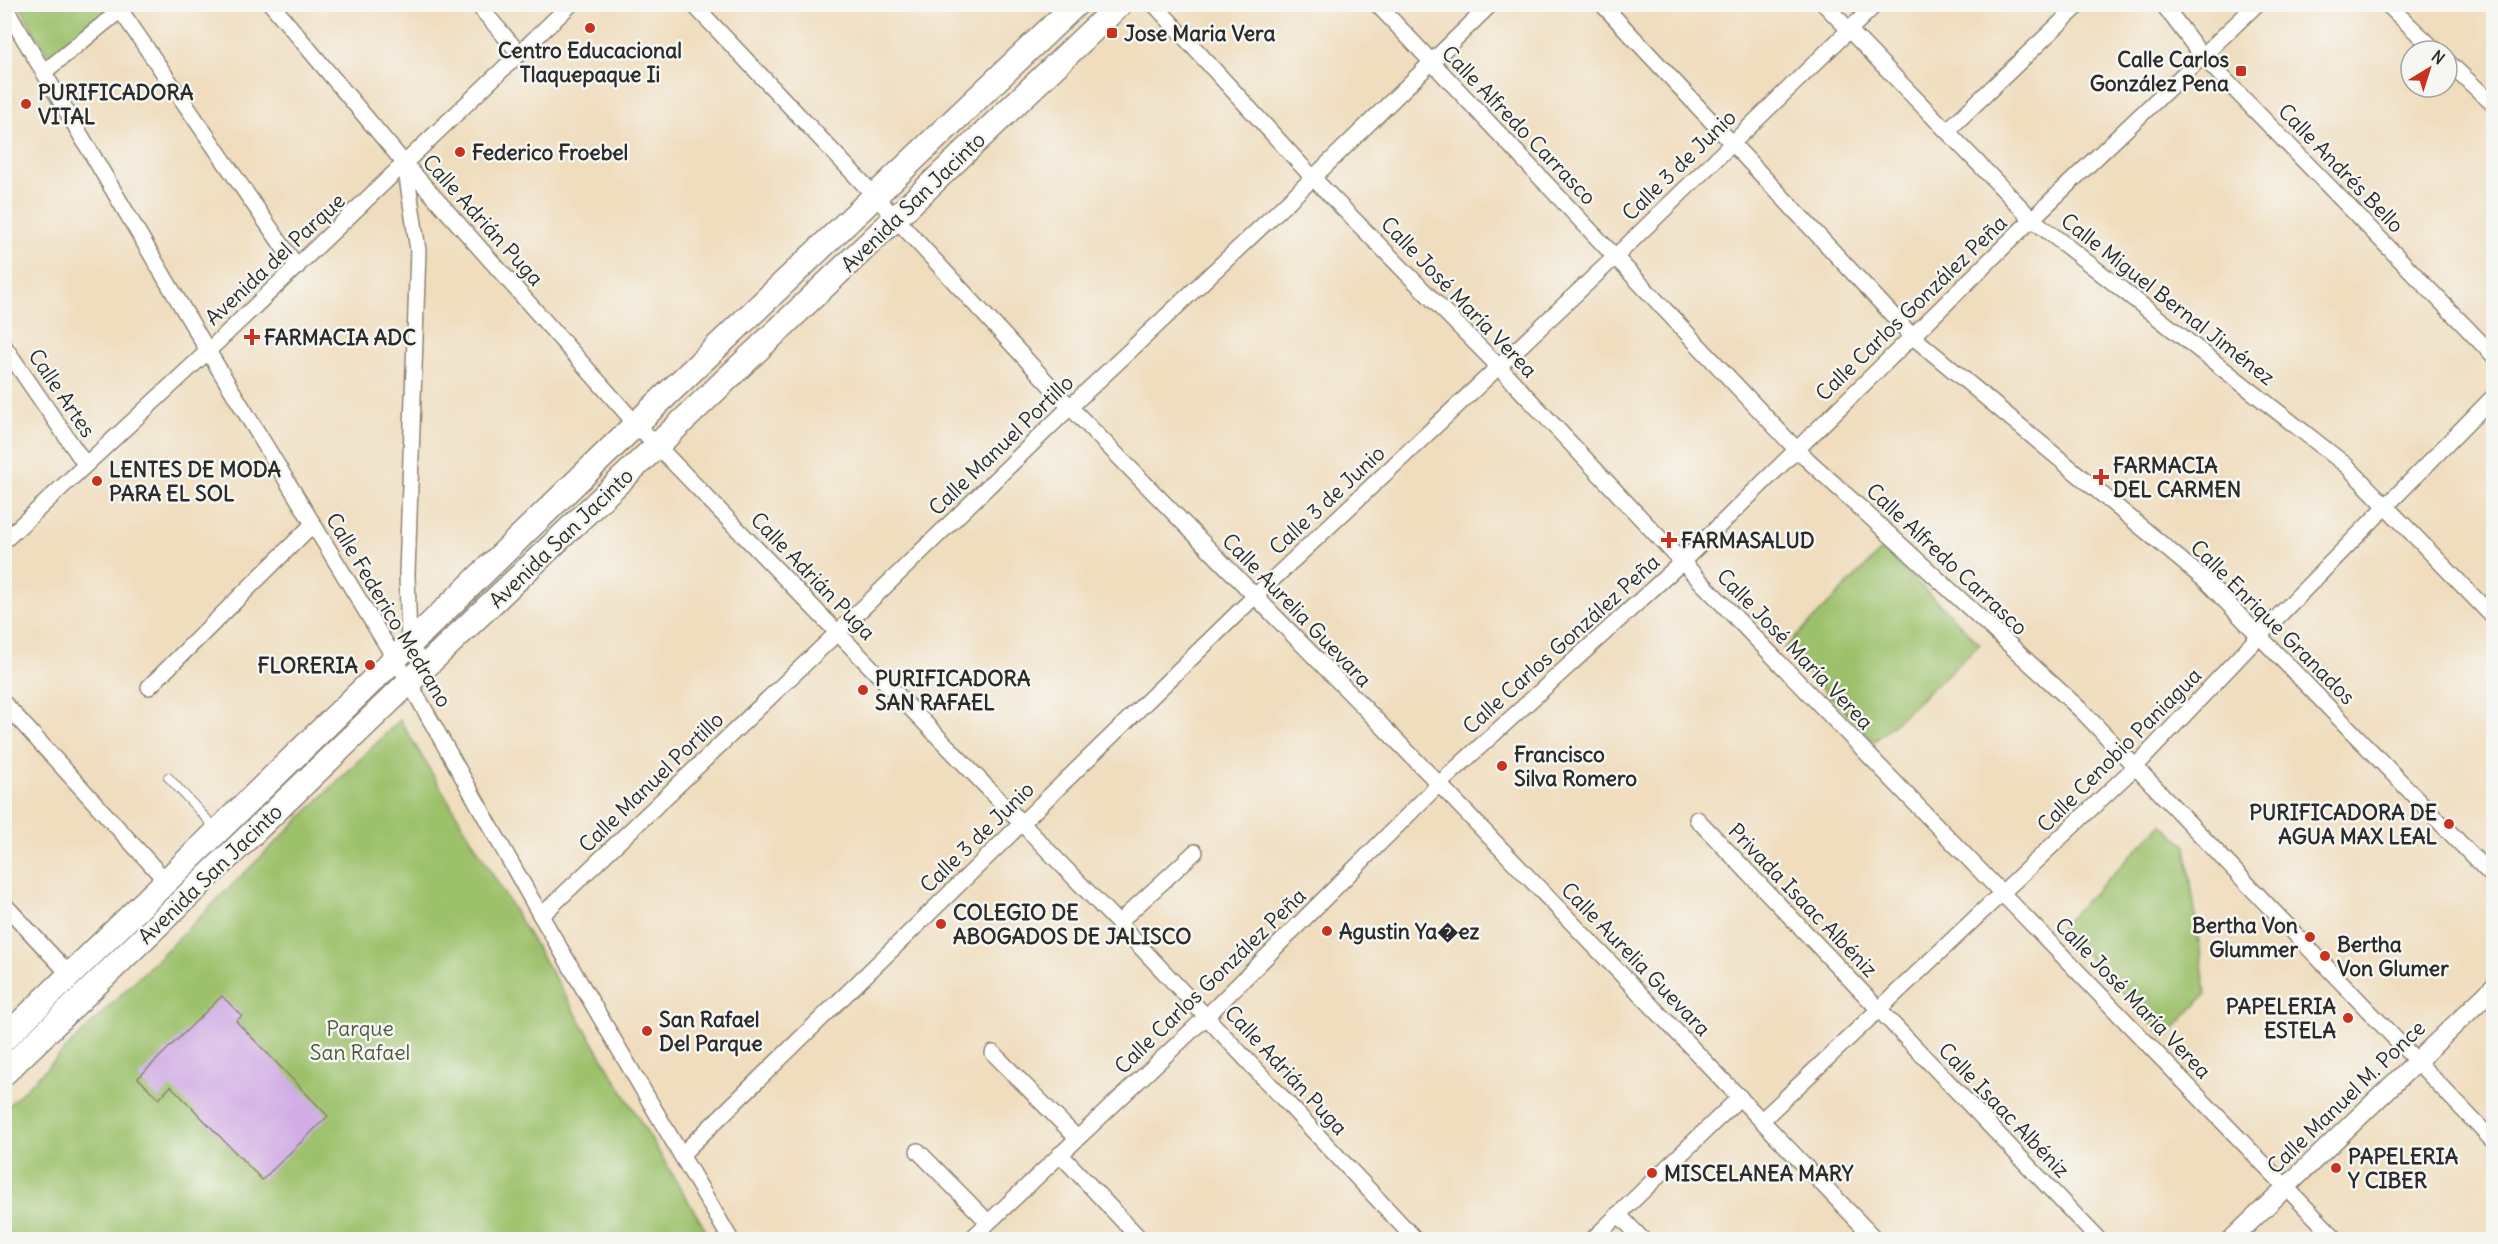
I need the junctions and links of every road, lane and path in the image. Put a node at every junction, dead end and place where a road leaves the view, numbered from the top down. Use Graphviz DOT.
graph roads {
  1 [pos="271,4"];
  2 [pos="477,4"];
  3 [pos="571,4"];
  4 [pos="693,4"];
  5 [pos="1076,4"];
  6 [pos="1120,4"];
  7 [pos="1154,4"];
  8 [pos="1377,4"];
  9 [pos="1491,4"];
  10 [pos="1602,4"];
  11 [pos="1824,4"];
  12 [pos="1876,4"];
  13 [pos="2080,4"];
  14 [pos="2163,4"];
  15 [pos="2258,4"];
  16 [pos="2387,4"];
  17 [pos="4,5"];
  18 [pos="124,8"];
  19 [pos="1848,30"];
  20 [pos="2423,39"];
  21 [pos="520,54"];
  22 [pos="2202,56"];
  23 [pos="1431,62"];
  24 [pos="44,72"];
  25 [pos="2459,72"];
  26 [pos="2493,105"];
  27 [pos="1947,131"];
  28 [pos="1732,144"];
  29 [pos="405,164"];
  30 [pos="1313,178"];
  31 [pos="874,195"];
  32 [pos="896,218"];
  33 [pos="2032,219"];
  34 [pos="1616,256"];
  35 [pos="297,267"];
  36 [pos="1912,336"];
  37 [pos="4,346"];
  38 [pos="208,351"];
  39 [pos="2493,356"];
  40 [pos="1498,367"];
  41 [pos="2493,396"];
  42 [pos="1070,407"];
  43 [pos="636,424"];
  44 [pos="657,446"];
  45 [pos="1796,449"];
  46 [pos="85,464"];
  47 [pos="2386,506"];
  48 [pos="313,524"];
  49 [pos="4,541"];
  50 [pos="1682,562"];
  51 [pos="1254,597"];
  52 [pos="2493,618"];
  53 [pos="838,632"];
  54 [pos="2260,635"];
  55 [pos="402,652"];
  56 [pos="417,675"];
  57 [pos="149,687"];
  58 [pos="4,703"];
  59 [pos="2136,766"];
  60 [pos="168,777"];
  61 [pos="1439,784"];
  62 [pos="1697,819"];
  63 [pos="1021,823"];
  64 [pos="218,831"];
  65 [pos="1195,852"];
  66 [pos="2493,878"];
  67 [pos="166,881"];
  68 [pos="2003,894"];
  69 [pos="4,904"];
  70 [pos="541,916"];
  71 [pos="1118,923"];
  72 [pos="70,975"];
  73 [pos="2493,987"];
  74 [pos="1879,1010"];
  75 [pos="1207,1016"];
  76 [pos="4,1039"];
  77 [pos="993,1053"];
  78 [pos="2416,1061"];
  79 [pos="4,1072"];
  80 [pos="1740,1097"];
  81 [pos="1761,1120"];
  82 [pos="1077,1138"];
  83 [pos="2493,1142"];
  84 [pos="918,1151"];
  85 [pos="1060,1154"];
  86 [pos="681,1155"];
  87 [pos="2286,1186"];
  88 [pos="1618,1214"];
  89 [pos="988,1222"];
  90 [pos="731,1239"];
  91 [pos="970,1239"];
  92 [pos="1141,1239"];
  93 [pos="1416,1239"];
  94 [pos="1592,1239"];
  95 [pos="1643,1239"];
  96 [pos="1876,1239"];
  97 [pos="2099,1239"];
  98 [pos="2231,1239"];
  99 [pos="2337,1239"];
  1 -- 29 [label="street, Calle Adrián Puga"];
  2 -- 21 [label="street"];
  3 -- 21 [label="street, Avenida del Parque"];
  4 -- 31 [label="street, Calle Aurelia Guevara"];
  5 -- 31 [label="main road, Avenida San Jacinto"];
  6 -- 32 [label="main road, Avenida San Jacinto"];
  7 -- 30 [label="street, Calle José María Verea"];
  8 -- 23 [label="street, Calle Alfredo Carrasco"];
  9 -- 23 [label="street, Calle Manuel Portillo"];
  10 -- 28 [label="street, Calle Enrique Granados"];
  11 -- 19 [label="street, Calle Miguel Bernal Jiménez"];
  12 -- 19 [label="street, Calle 3 de Junio"];
  13 -- 27 [label="street"];
  14 -- 22 [label="street, Calle Andrés Bello"];
  15 -- 22 [label="street, Calle Carlos González Peña"];
  16 -- 20 [label="street"];
  17 -- 24 [label="street, Calle Federico Medrano"];
  18 -- 24 [label="street"];
  18 -- 35 [label="street"];
  19 -- 27 [label="street, Calle Miguel Bernal Jiménez"];
  19 -- 28 [label="street, Calle 3 de Junio"];
  21 -- 29 [label="street, Avenida del Parque"];
  22 -- 33 [label="street, Calle Carlos González Peña"];
  22 -- 39 [label="street, Calle Andrés Bello"];
  23 -- 30 [label="street, Calle Manuel Portillo"];
  23 -- 34 [label="street, Calle Alfredo Carrasco"];
  24 -- 38 [label="street, Calle Federico Medrano"];
  25 -- 26 [label="street"];
  27 -- 33 [label="street, Calle Miguel Bernal Jiménez"];
  28 -- 34 [label="street, Calle 3 de Junio"];
  28 -- 36 [label="street, Calle Enrique Granados"];
  29 -- 35 [label="street, Avenida del Parque"];
  29 -- 43 [label="street, Calle Adrián Puga"];
  29 -- 55 [label="street"];
  30 -- 40 [label="street, Calle José María Verea"];
  30 -- 42 [label="street, Calle Manuel Portillo"];
  31 -- 32 [label="street, Calle Aurelia Guevara"];
  31 -- 43 [label="main road, Avenida San Jacinto"];
  32 -- 42 [label="street, Calle Aurelia Guevara"];
  32 -- 44 [label="main road, Avenida San Jacinto"];
  33 -- 36 [label="street, Calle Carlos González Peña"];
  33 -- 47 [label="street, Calle Miguel Bernal Jiménez"];
  34 -- 40 [label="street, Calle 3 de Junio"];
  34 -- 45 [label="street, Calle Alfredo Carrasco"];
  35 -- 38 [label="street, Avenida del Parque"];
  36 -- 45 [label="street, Calle Carlos González Peña"];
  36 -- 54 [label="street, Calle Enrique Granados"];
  37 -- 46 [label="street, Calle Artes"];
  38 -- 46 [label="street, Avenida del Parque"];
  38 -- 48 [label="street, Calle Federico Medrano"];
  40 -- 50 [label="street, Calle José María Verea"];
  40 -- 51 [label="street, Calle 3 de Junio"];
  41 -- 47 [label="street, Calle Cenobio Paniagua"];
  42 -- 51 [label="street, Calle Aurelia Guevara"];
  42 -- 53 [label="street, Calle Manuel Portillo"];
  43 -- 44 [label="street, Calle Adrián Puga"];
  43 -- 55 [label="main road, Avenida San Jacinto"];
  44 -- 53 [label="street, Calle Adrián Puga"];
  44 -- 56 [label="main road, Avenida San Jacinto"];
  45 -- 50 [label="street, Calle Carlos González Peña"];
  45 -- 59 [label="street, Calle Alfredo Carrasco"];
  46 -- 49 [label="street, Avenida del Parque"];
  47 -- 52 [label="street, Calle Miguel Bernal Jiménez"];
  47 -- 54 [label="street, Calle Cenobio Paniagua"];
  48 -- 55 [label="street, Calle Federico Medrano"];
  48 -- 57 [label="street"];
  50 -- 61 [label="street, Calle Carlos González Peña"];
  50 -- 68 [label="street, Calle José María Verea"];
  51 -- 61 [label="street, Calle Aurelia Guevara"];
  51 -- 63 [label="street, Calle 3 de Junio"];
  53 -- 63 [label="street, Calle Adrián Puga"];
  53 -- 70 [label="street, Calle Manuel Portillo"];
  54 -- 59 [label="street, Calle Cenobio Paniagua"];
  54 -- 66 [label="street, Calle Enrique Granados"];
  55 -- 56 [label="street, Calle Federico Medrano"];
  55 -- 56 [label="street"];
  55 -- 64 [label="main road, Avenida San Jacinto"];
  56 -- 70 [label="street, Calle Federico Medrano"];
  56 -- 79 [label="main road, Avenida San Jacinto"];
  58 -- 67 [label="street"];
  59 -- 68 [label="street, Calle Cenobio Paniagua"];
  59 -- 78 [label="street, Calle Alfredo Carrasco"];
  60 -- 64 [label="lane"];
  61 -- 75 [label="street, Calle Carlos González Peña"];
  61 -- 80 [label="street, Calle Aurelia Guevara"];
  62 -- 74 [label="street, Privada Isaac Albéniz"];
  63 -- 71 [label="street, Calle Adrián Puga"];
  63 -- 86 [label="street, Calle 3 de Junio"];
  64 -- 67 [label="main road, Avenida San Jacinto"];
  65 -- 71 [label="street"];
  67 -- 72 [label="main road, Avenida San Jacinto"];
  68 -- 74 [label="street, Calle Cenobio Paniagua"];
  68 -- 87 [label="street, Calle José María Verea"];
  69 -- 72 [label="street"];
  70 -- 86 [label="street, Calle Federico Medrano"];
  71 -- 75 [label="street, Calle Adrián Puga"];
  72 -- 76 [label="main road, Avenida San Jacinto"];
  73 -- 78 [label="street, Calle Manuel M. Ponce"];
  74 -- 81 [label="street, Calle Cenobio Paniagua"];
  74 -- 97 [label="street, Calle Isaac Albéniz"];
  75 -- 82 [label="street, Calle Carlos González Peña"];
  75 -- 93 [label="street, Calle Adrián Puga"];
  77 -- 82 [label="street"];
  78 -- 83 [label="street, Calle Alfredo Carrasco"];
  78 -- 87 [label="street, Calle Manuel M. Ponce"];
  80 -- 81 [label="street, Calle Aurelia Guevara"];
  80 -- 88 [label="street"];
  81 -- 96 [label="street, Calle Aurelia Guevara"];
  82 -- 85 [label="street, Calle Carlos González Peña"];
  84 -- 89 [label="street"];
  85 -- 89 [label="street, Calle Carlos González Peña"];
  85 -- 92 [label="street"];
  86 -- 90 [label="street, Calle Federico Medrano"];
  87 -- 98 [label="street, Calle Manuel M. Ponce"];
  87 -- 99 [label="street, Calle José María Verea"];
  88 -- 94 [label="street"];
  88 -- 95 [label="street"];
  89 -- 91 [label="street, Calle Carlos González Peña"];
}
